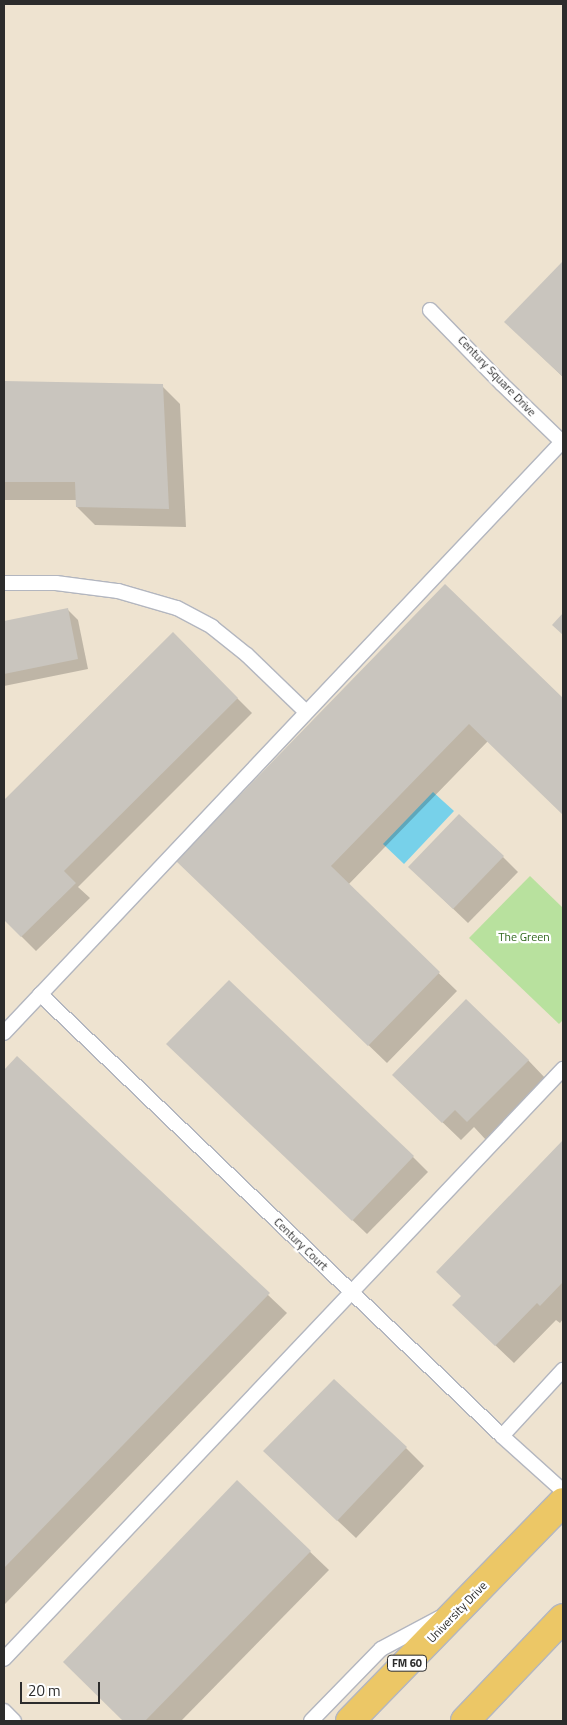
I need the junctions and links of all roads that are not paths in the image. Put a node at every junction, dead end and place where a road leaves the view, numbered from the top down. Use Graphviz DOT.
graph roads {
  1 [pos="430,310"];
  2 [pos="563,442"];
  3 [pos="4,583"];
  4 [pos="306,712"];
  5 [pos="40,994"];
  6 [pos="4,1033"];
  7 [pos="563,1069"];
  8 [pos="352,1292"];
  9 [pos="563,1370"];
  10 [pos="502,1436"];
  11 [pos="563,1490"];
  12 [pos="563,1502"];
  13 [pos="464,1605"];
  14 [pos="563,1618"];
  15 [pos="4,1659"];
  16 [pos="4,1711"];
  17 [pos="14,1721"];
  18 [pos="310,1721"];
  19 [pos="350,1721"];
  20 [pos="465,1721"];
  1 -- 2 [label="lane, Century Square Drive"];
  2 -- 4 [label="lane"];
  3 -- 4 [label="lane"];
  4 -- 5 [label="lane"];
  5 -- 6 [label="lane"];
  5 -- 8 [label="lane, Century Court"];
  7 -- 8 [label="lane"];
  8 -- 10 [label="lane, Century Court"];
  8 -- 15 [label="lane"];
  9 -- 10 [label="lane"];
  10 -- 11 [label="lane, Century Court"];
  12 -- 13 [label="main road, University Drive / FM 60"];
  13 -- 18 [label="lane"];
  13 -- 19 [label="main road, University Drive / FM 60"];
  14 -- 20 [label="main road"];
  16 -- 17 [label="lane"];
}
